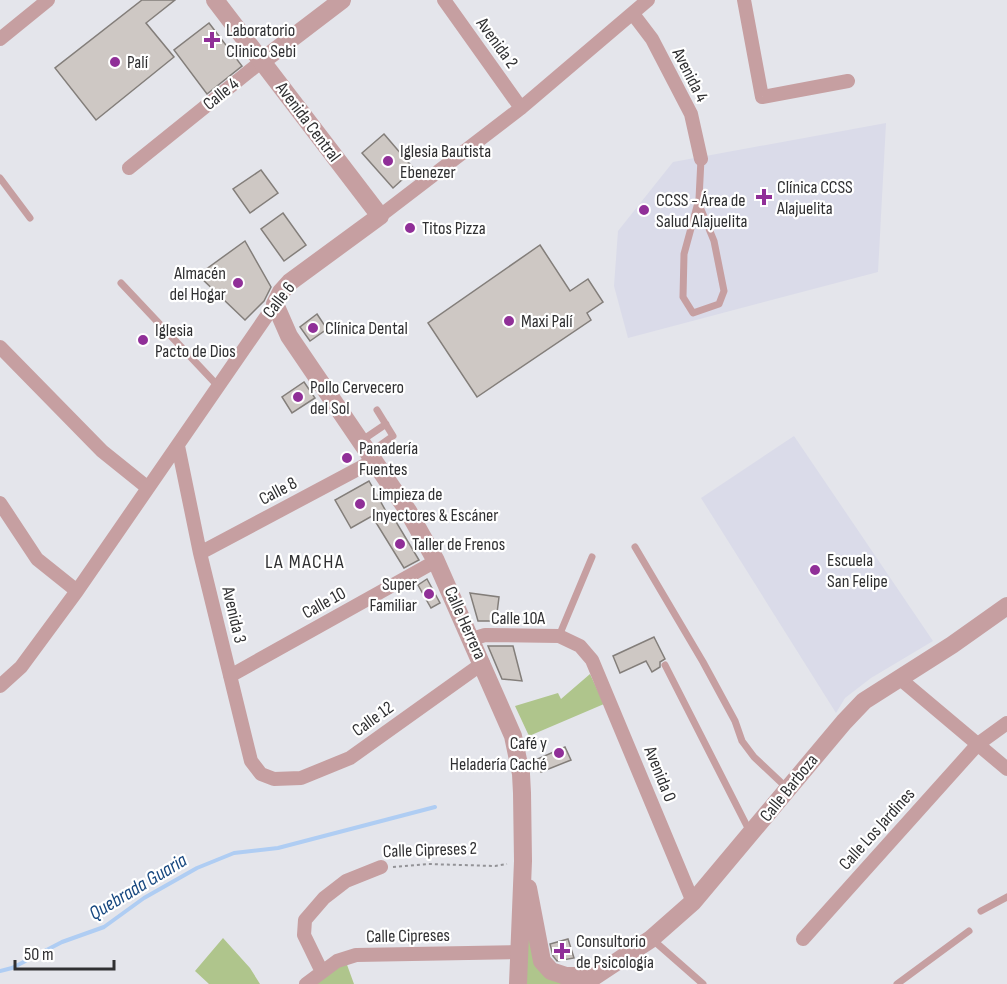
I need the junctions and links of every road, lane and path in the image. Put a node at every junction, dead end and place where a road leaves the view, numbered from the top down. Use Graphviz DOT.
graph roads {
  1 [pos="48,0"];
  2 [pos="215,0"];
  3 [pos="342,0"];
  4 [pos="444,0"];
  5 [pos="648,0"];
  6 [pos="744,0"];
  7 [pos="633,14"];
  8 [pos="0,39"];
  9 [pos="262,61"];
  10 [pos="848,81"];
  11 [pos="521,108"];
  12 [pos="701,159"];
  13 [pos="129,168"];
  14 [pos="0,178"];
  15 [pos="698,202"];
  16 [pos="380,216"];
  17 [pos="30,218"];
  18 [pos="121,283"];
  19 [pos="274,304"];
  20 [pos="3,356"];
  21 [pos="217,385"];
  22 [pos="377,410"];
  23 [pos="386,424"];
  24 [pos="178,446"];
  25 [pos="367,452"];
  26 [pos="148,488"];
  27 [pos="2,511"];
  28 [pos="635,547"];
  29 [pos="200,553"];
  30 [pos="592,557"];
  31 [pos="436,561"];
  32 [pos="77,591"];
  33 [pos="1007,606"];
  34 [pos="559,636"];
  35 [pos="472,639"];
  36 [pos="592,660"];
  37 [pos="483,663"];
  38 [pos="665,665"];
  39 [pos="230,676"];
  40 [pos="899,678"];
  41 [pos="0,686"];
  42 [pos="1007,723"];
  43 [pos="978,744"];
  44 [pos="1007,769"];
  45 [pos="274,780"];
  46 [pos="788,789"];
  47 [pos="752,834"];
  48 [pos="523,861"];
  49 [pos="381,867"];
  50 [pos="1007,897"];
  51 [pos="693,902"];
  52 [pos="981,911"];
  53 [pos="969,931"];
  54 [pos="651,939"];
  55 [pos="803,939"];
  56 [pos="519,952"];
  57 [pos="322,972"];
  58 [pos="588,980"];
  59 [pos="306,984"];
  60 [pos="518,984"];
  61 [pos="703,984"];
  62 [pos="897,984"];
  1 -- 8 [label="street"];
  2 -- 9 [label="street, Avenida Central"];
  3 -- 9 [label="street, Calle 4"];
  4 -- 11 [label="street, Avenida 2"];
  5 -- 7 [label="street, Calle 6"];
  6 -- 10 [label="street"];
  7 -- 11 [label="street, Calle 6"];
  7 -- 12 [label="street, Avenida 4"];
  9 -- 13 [label="street, Calle 4"];
  9 -- 16 [label="street, Avenida Central"];
  11 -- 16 [label="street, Calle 6"];
  12 -- 15 [label="lane"];
  14 -- 17 [label="lane"];
  15 -- 15 [label="lane"];
  16 -- 19 [label="street, Calle 6"];
  18 -- 21 [label="lane"];
  19 -- 21 [label="street, Calle 6"];
  19 -- 25 [label="street, Calle Herrera"];
  20 -- 26 [label="street"];
  21 -- 24 [label="street, Calle 6"];
  22 -- 23 [label="lane"];
  23 -- 25 [label="lane"];
  23 -- 25 [label="lane"];
  24 -- 26 [label="street, Calle 6"];
  24 -- 29 [label="street, Avenida 3"];
  25 -- 29 [label="street, Calle 8"];
  25 -- 31 [label="street, Calle Herrera"];
  26 -- 32 [label="street, Calle 6"];
  27 -- 32 [label="street"];
  28 -- 46 [label="lane"];
  29 -- 39 [label="street, Avenida 3"];
  30 -- 34 [label="lane"];
  31 -- 35 [label="street, Calle Herrera"];
  31 -- 39 [label="street, Calle 10"];
  32 -- 41 [label="street, Calle 6"];
  33 -- 40 [label="street, Calle Barboza"];
  34 -- 35 [label="street, Calle 10A"];
  34 -- 36 [label="street, Calle 10A"];
  35 -- 37 [label="street, Calle Herrera"];
  36 -- 51 [label="street, Avenida 0"];
  37 -- 45 [label="street, Calle 12"];
  37 -- 48 [label="street, Calle Herrera"];
  38 -- 47 [label="lane"];
  39 -- 45 [label="street, Avenida 3"];
  40 -- 43 [label="street"];
  40 -- 46 [label="street, Calle Barboza"];
  42 -- 43 [label="street, Calle Los Jardines"];
  43 -- 44 [label="street"];
  43 -- 55 [label="street, Calle Los Jardines"];
  46 -- 47 [label="street, Calle Barboza"];
  47 -- 51 [label="street, Calle Barboza"];
  48 -- 49 [label="path, Calle Cipreses 2"];
  48 -- 56 [label="street, Calle Herrera"];
  48 -- 58 [label="street"];
  49 -- 57 [label="street, Calle Cipreses 2"];
  50 -- 52 [label="lane"];
  51 -- 54 [label="street, Calle Barboza"];
  53 -- 62 [label="lane"];
  54 -- 58 [label="street, Calle Barboza"];
  54 -- 61 [label="lane"];
  56 -- 57 [label="street, Calle Cipreses"];
  56 -- 60 [label="street, Calle Herrera"];
  57 -- 59 [label="street, Calle Cipreses"];
}
